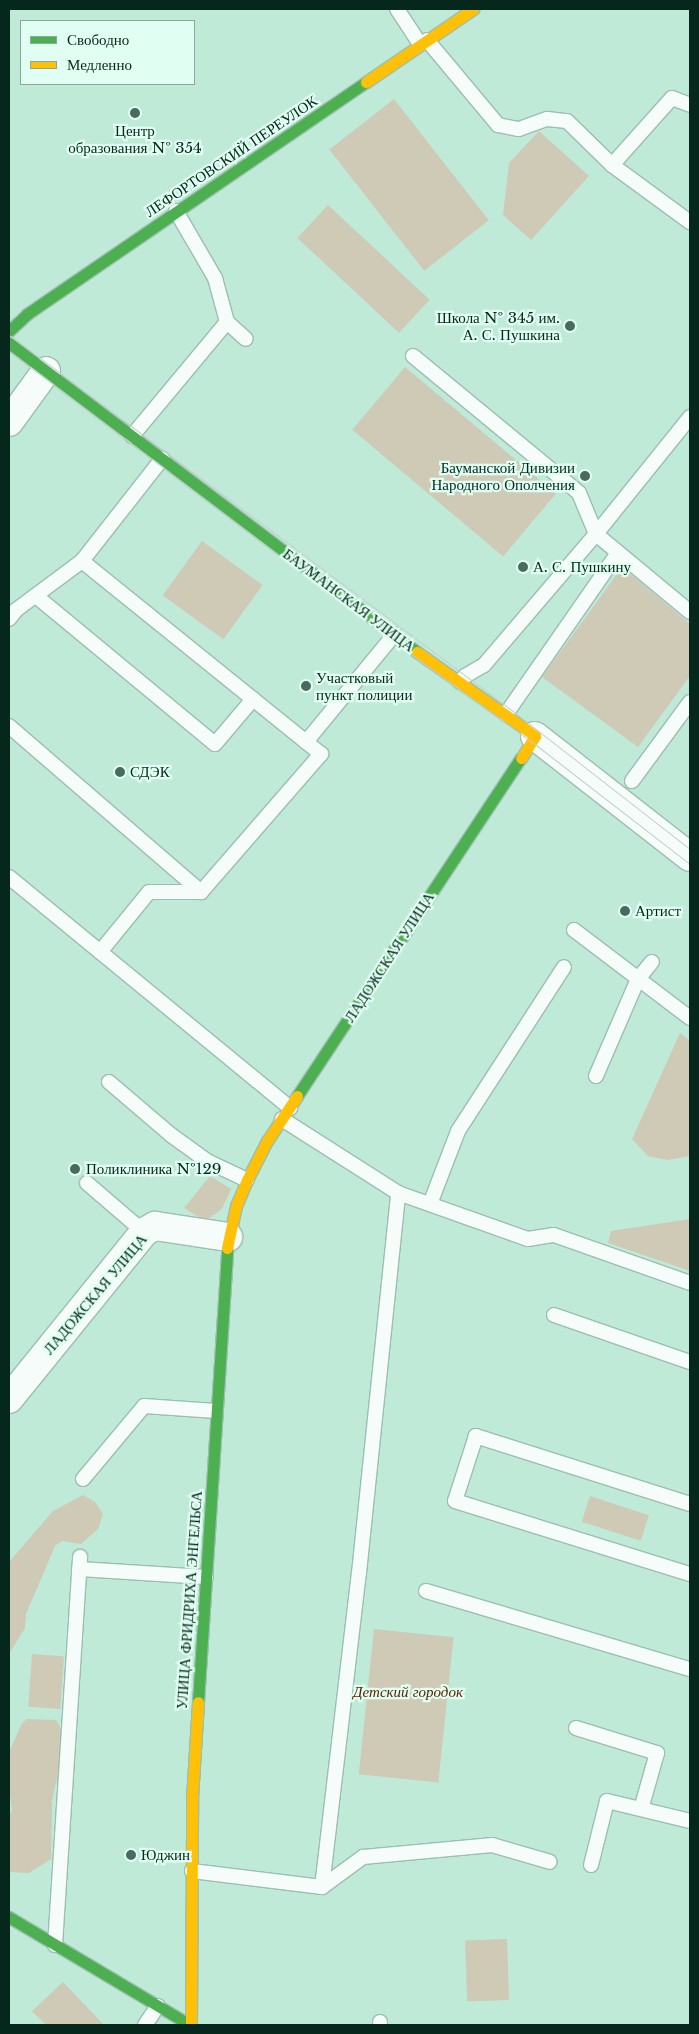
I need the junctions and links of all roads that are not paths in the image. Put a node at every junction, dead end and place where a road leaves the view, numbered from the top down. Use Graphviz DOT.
graph roads {
  1 [pos="396,9"];
  2 [pos="473,9"];
  3 [pos="424,42"];
  4 [pos="690,105"];
  5 [pos="612,165"];
  6 [pos="176,211"];
  7 [pos="690,222"];
  8 [pos="226,322"];
  9 [pos="9,331"];
  10 [pos="246,339"];
  11 [pos="9,343"];
  12 [pos="413,356"];
  13 [pos="46,371"];
  14 [pos="690,417"];
  15 [pos="9,422"];
  16 [pos="132,436"];
  17 [pos="162,459"];
  18 [pos="596,534"];
  19 [pos="618,553"];
  20 [pos="82,561"];
  21 [pos="36,596"];
  22 [pos="690,612"];
  23 [pos="9,619"];
  24 [pos="394,635"];
  25 [pos="460,682"];
  26 [pos="253,699"];
  27 [pos="690,702"];
  28 [pos="506,714"];
  29 [pos="9,726"];
  30 [pos="535,736"];
  31 [pos="306,742"];
  32 [pos="632,781"];
  33 [pos="690,857"];
  34 [pos="9,877"];
  35 [pos="201,892"];
  36 [pos="574,930"];
  37 [pos="100,952"];
  38 [pos="652,962"];
  39 [pos="564,967"];
  40 [pos="638,979"];
  41 [pos="690,1018"];
  42 [pos="596,1076"];
  43 [pos="109,1082"];
  44 [pos="286,1114"];
  45 [pos="247,1180"];
  46 [pos="87,1183"];
  47 [pos="398,1192"];
  48 [pos="430,1204"];
  49 [pos="144,1232"];
  50 [pos="228,1237"];
  51 [pos="690,1283"];
  52 [pos="554,1315"];
  53 [pos="690,1362"];
  54 [pos="9,1399"];
  55 [pos="216,1411"];
  56 [pos="83,1479"];
  57 [pos="690,1504"];
  58 [pos="690,1574"];
  59 [pos="206,1577"];
  60 [pos="426,1591"];
  61 [pos="690,1669"];
  62 [pos="576,1728"];
  63 [pos="641,1809"];
  64 [pos="690,1821"];
  65 [pos="550,1862"];
  66 [pos="591,1865"];
  67 [pos="192,1871"];
  68 [pos="322,1887"];
  69 [pos="9,1917"];
  70 [pos="55,1945"];
  71 [pos="158,2006"];
  72 [pos="145,2025"];
  73 [pos="191,2025"];
  1 -- 3 [label="lane"];
  2 -- 3 [label="street, ЛЕФОРТОВСКИЙ ПЕРЕУЛОК"];
  3 -- 5 [label="lane"];
  3 -- 6 [label="street, ЛЕФОРТОВСКИЙ ПЕРЕУЛОК"];
  4 -- 5 [label="lane"];
  5 -- 7 [label="lane"];
  6 -- 8 [label="lane"];
  6 -- 9 [label="street, ЛЕФОРТОВСКИЙ ПЕРЕУЛОК"];
  8 -- 10 [label="lane"];
  8 -- 16 [label="lane"];
  11 -- 13 [label="street, БАУМАНСКАЯ УЛИЦА"];
  12 -- 18 [label="lane"];
  13 -- 15 [label="street"];
  13 -- 16 [label="street, БАУМАНСКАЯ УЛИЦА"];
  14 -- 18 [label="lane"];
  16 -- 17 [label="street, БАУМАНСКАЯ УЛИЦА"];
  17 -- 20 [label="lane"];
  17 -- 24 [label="street, БАУМАНСКАЯ УЛИЦА"];
  18 -- 19 [label="lane"];
  18 -- 25 [label="lane"];
  19 -- 22 [label="lane"];
  19 -- 28 [label="lane"];
  20 -- 21 [label="lane"];
  20 -- 26 [label="lane"];
  21 -- 23 [label="lane"];
  21 -- 26 [label="lane"];
  24 -- 25 [label="street, БАУМАНСКАЯ УЛИЦА"];
  24 -- 31 [label="lane"];
  25 -- 28 [label="street, БАУМАНСКАЯ УЛИЦА"];
  26 -- 31 [label="lane"];
  27 -- 32 [label="lane"];
  28 -- 30 [label="street, БАУМАНСКАЯ УЛИЦА"];
  29 -- 35 [label="lane"];
  30 -- 33 [label="street, БАУМАНСКАЯ УЛИЦА"];
  30 -- 44 [label="street, ЛАДОЖСКАЯ УЛИЦА"];
  31 -- 35 [label="lane"];
  34 -- 37 [label="lane"];
  35 -- 37 [label="lane"];
  36 -- 40 [label="lane"];
  37 -- 44 [label="lane"];
  38 -- 40 [label="lane"];
  39 -- 48 [label="lane"];
  40 -- 41 [label="lane"];
  40 -- 42 [label="lane"];
  43 -- 45 [label="lane"];
  44 -- 45 [label="street, ЛАДОЖСКАЯ УЛИЦА"];
  44 -- 47 [label="lane"];
  45 -- 50 [label="street, УЛИЦА ФРИДРИХА ЭНГЕЛЬСА"];
  46 -- 49 [label="lane"];
  47 -- 48 [label="lane"];
  47 -- 68 [label="lane"];
  48 -- 51 [label="lane"];
  49 -- 50 [label="street, ЛАДОЖСКАЯ УЛИЦА"];
  49 -- 54 [label="street, ЛАДОЖСКАЯ УЛИЦА"];
  50 -- 55 [label="street, УЛИЦА ФРИДРИХА ЭНГЕЛЬСА"];
  52 -- 53 [label="lane"];
  55 -- 56 [label="lane"];
  55 -- 59 [label="street, УЛИЦА ФРИДРИХА ЭНГЕЛЬСА"];
  57 -- 58 [label="lane"];
  59 -- 67 [label="street, УЛИЦА ФРИДРИХА ЭНГЕЛЬСА"];
  59 -- 70 [label="lane"];
  60 -- 61 [label="lane"];
  62 -- 63 [label="lane"];
  63 -- 64 [label="lane"];
  63 -- 66 [label="lane"];
  65 -- 68 [label="lane"];
  67 -- 68 [label="lane"];
  67 -- 73 [label="street, УЛИЦА ФРИДРИХА ЭНГЕЛЬСА"];
  69 -- 70 [label="street"];
  70 -- 71 [label="street"];
  71 -- 72 [label="lane"];
  71 -- 73 [label="street"];
}
